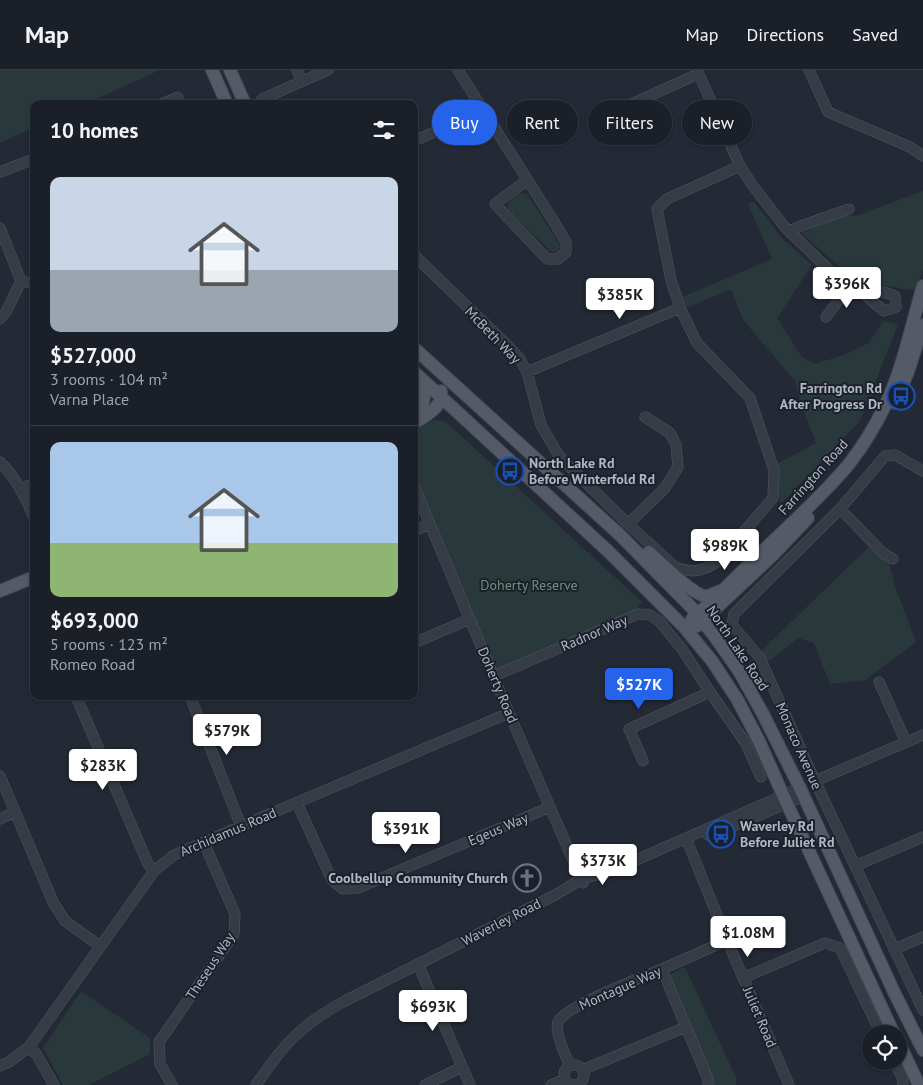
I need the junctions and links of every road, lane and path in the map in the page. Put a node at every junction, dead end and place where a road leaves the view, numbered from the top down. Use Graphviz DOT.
graph roads {
  1 [pos="212,70"];
  2 [pos="230,70"];
  3 [pos="298,70"];
  4 [pos="328,70"];
  5 [pos="458,70"];
  6 [pos="810,70"];
  7 [pos="697,72"];
  8 [pos="302,81"];
  9 [pos="178,97"];
  10 [pos="262,99"];
  11 [pos="171,100"];
  12 [pos="225,100"];
  13 [pos="243,100"];
  14 [pos="476,100"];
  15 [pos="638,100"];
  16 [pos="497,132"];
  17 [pos="432,134"];
  18 [pos="418,140"];
  19 [pos="923,156"];
  20 [pos="30,161"];
  21 [pos="740,166"];
  22 [pos="0,172"];
  23 [pos="528,180"];
  24 [pos="849,209"];
  25 [pos="0,228"];
  26 [pos="789,231"];
  27 [pos="418,259"];
  28 [pos="21,280"];
  29 [pos="30,283"];
  30 [pos="849,286"];
  31 [pos="923,286"];
  32 [pos="860,291"];
  33 [pos="680,308"];
  34 [pos="826,317"];
  35 [pos="0,319"];
  36 [pos="923,325"];
  37 [pos="418,352"];
  38 [pos="913,356"];
  39 [pos="439,372"];
  40 [pos="527,372"];
  41 [pos="418,376"];
  42 [pos="418,378"];
  43 [pos="462,393"];
  44 [pos="441,397"];
  45 [pos="422,412"];
  46 [pos="645,417"];
  47 [pos="472,426"];
  48 [pos="0,462"];
  49 [pos="923,471"];
  50 [pos="30,485"];
  51 [pos="21,489"];
  52 [pos="418,496"];
  53 [pos="30,508"];
  54 [pos="840,509"];
  55 [pos="430,524"];
  56 [pos="628,524"];
  57 [pos="418,529"];
  58 [pos="784,531"];
  59 [pos="620,535"];
  60 [pos="775,553"];
  61 [pos="894,559"];
  62 [pos="30,579"];
  63 [pos="30,586"];
  64 [pos="0,591"];
  65 [pos="0,598"];
  66 [pos="700,618"];
  67 [pos="470,619"];
  68 [pos="687,629"];
  69 [pos="715,637"];
  70 [pos="418,640"];
  71 [pos="494,676"];
  72 [pos="879,682"];
  73 [pos="710,692"];
  74 [pos="78,700"];
  75 [pos="192,700"];
  76 [pos="508,713"];
  77 [pos="923,735"];
  78 [pos="906,742"];
  79 [pos="643,761"];
  80 [pos="0,776"];
  81 [pos="761,777"];
  82 [pos="815,781"];
  83 [pos="802,792"];
  84 [pos="785,799"];
  85 [pos="297,803"];
  86 [pos="550,807"];
  87 [pos="15,812"];
  88 [pos="0,818"];
  89 [pos="241,826"];
  90 [pos="923,837"];
  91 [pos="687,841"];
  92 [pos="204,843"];
  93 [pos="855,866"];
  94 [pos="154,871"];
  95 [pos="582,881"];
  96 [pos="923,937"];
  97 [pos="727,940"];
  98 [pos="100,946"];
  99 [pos="894,949"];
  100 [pos="419,967"];
  101 [pos="662,969"];
  102 [pos="743,978"];
  103 [pos="923,1010"];
  104 [pos="877,1025"];
  105 [pos="890,1025"];
  106 [pos="686,1027"];
  107 [pos="29,1047"];
  108 [pos="923,1050"];
  109 [pos="907,1061"];
  110 [pos="0,1066"];
  111 [pos="570,1066"];
  112 [pos="462,1067"];
  113 [pos="582,1070"];
  114 [pos="898,1070"];
  115 [pos="565,1079"];
  116 [pos="578,1084"];
  117 [pos="54,1085"];
  118 [pos="172,1085"];
  119 [pos="256,1085"];
  120 [pos="261,1085"];
  121 [pos="425,1085"];
  122 [pos="470,1085"];
  123 [pos="552,1085"];
  124 [pos="708,1085"];
  125 [pos="789,1085"];
  126 [pos="903,1085"];
  127 [pos="918,1085"];
  1 -- 12 [label="main road"];
  2 -- 13 [label="main road"];
  3 -- 8 [label="street"];
  4 -- 8 [label="street"];
  5 -- 14 [label="street"];
  6 -- 19 [label="street"];
  7 -- 15 [label="street"];
  7 -- 21 [label="street"];
  8 -- 10 [label="street"];
  9 -- 11 [label="street"];
  16 -- 23 [label="street"];
  17 -- 18 [label="street"];
  20 -- 22 [label="street"];
  21 -- 26 [label="street"];
  21 -- 33 [label="street"];
  23 -- 23 [label="street"];
  24 -- 26 [label="street"];
  25 -- 28 [label="street"];
  26 -- 30 [label="street"];
  27 -- 40 [label="street, McBeth Way"];
  28 -- 29 [label="street"];
  28 -- 35 [label="street"];
  30 -- 32 [label="street"];
  30 -- 34 [label="street"];
  31 -- 38 [label="main road, Farrington Road"];
  33 -- 40 [label="street, McBeth Way"];
  33 -- 56 [label="street"];
  36 -- 38 [label="main road, Farrington Road"];
  37 -- 39 [label="main road, North Lake Road"];
  38 -- 58 [label="main road, Farrington Road"];
  38 -- 60 [label="main road, Farrington Road"];
  39 -- 43 [label="main road, North Lake Road"];
  39 -- 44 [label="main road"];
  40 -- 56 [label="street"];
  41 -- 44 [label="main road, North Lake Road"];
  42 -- 45 [label="main road"];
  43 -- 44 [label="main road"];
  43 -- 59 [label="main road, North Lake Road"];
  44 -- 45 [label="main road"];
  44 -- 47 [label="main road, North Lake Road"];
  45 -- 47 [label="main road"];
  46 -- 56 [label="street"];
  47 -- 68 [label="main road, North Lake Road"];
  48 -- 51 [label="street"];
  49 -- 54 [label="street, Monaco Avenue"];
  50 -- 51 [label="street"];
  51 -- 53 [label="street"];
  52 -- 55 [label="street, Doherty Road"];
  54 -- 61 [label="street"];
  54 -- 82 [label="street, Monaco Avenue"];
  55 -- 57 [label="street"];
  55 -- 67 [label="street, Doherty Road"];
  58 -- 59 [label="main road"];
  58 -- 66 [label="main road, Farrington Road"];
  59 -- 66 [label="main road, North Lake Road"];
  60 -- 66 [label="main road, Farrington Road"];
  60 -- 69 [label="main road"];
  62 -- 64 [label="main road"];
  63 -- 65 [label="main road"];
  66 -- 68 [label="main road, Farrington Road"];
  66 -- 69 [label="main road, North Lake Road"];
  67 -- 70 [label="street"];
  67 -- 71 [label="street, Doherty Road"];
  68 -- 84 [label="main road, North Lake Road"];
  69 -- 83 [label="main road, North Lake Road"];
  71 -- 73 [label="street, Radnor Way"];
  71 -- 76 [label="street, Doherty Road"];
  72 -- 78 [label="street"];
  73 -- 79 [label="street"];
  73 -- 81 [label="street, Radnor Way"];
  74 -- 94 [label="street"];
  75 -- 89 [label="street"];
  76 -- 85 [label="street, Archidamus Road"];
  76 -- 86 [label="street, Doherty Road"];
  77 -- 78 [label="street"];
  78 -- 82 [label="street"];
  80 -- 87 [label="street"];
  82 -- 93 [label="street, Monaco Avenue"];
  83 -- 84 [label="street, Waverley Road"];
  83 -- 108 [label="main road, North Lake Road"];
  84 -- 91 [label="street, Waverley Road"];
  84 -- 105 [label="main road, North Lake Road"];
  85 -- 86 [label="street, Egeus Way"];
  85 -- 89 [label="street, Archidamus Road"];
  86 -- 95 [label="street, Doherty Road"];
  87 -- 88 [label="street"];
  87 -- 98 [label="street"];
  89 -- 92 [label="street, Archidamus Road"];
  90 -- 93 [label="street"];
  91 -- 95 [label="street, Waverley Road"];
  91 -- 97 [label="street, Juliet Road"];
  92 -- 94 [label="street, Archidamus Road"];
  92 -- 118 [label="street, Theseus Way"];
  93 -- 99 [label="street, Monaco Avenue"];
  94 -- 98 [label="street, Archidamus Road"];
  95 -- 100 [label="street, Waverley Road"];
  96 -- 99 [label="street"];
  97 -- 101 [label="street, Montague Way"];
  97 -- 102 [label="street, Juliet Road"];
  98 -- 107 [label="street, Archidamus Road"];
  99 -- 103 [label="street, Monaco Avenue"];
  100 -- 112 [label="street"];
  100 -- 119 [label="street, Waverley Road"];
  100 -- 120 [label="street, Waverley Road"];
  101 -- 106 [label="street"];
  101 -- 111 [label="street, Montague Way"];
  102 -- 104 [label="street"];
  102 -- 125 [label="street, Juliet Road"];
  106 -- 113 [label="street"];
  106 -- 124 [label="street"];
  107 -- 110 [label="street, Archidamus Road"];
  107 -- 117 [label="street"];
  109 -- 127 [label="main road"];
  111 -- 113 [label="street"];
  111 -- 115 [label="street"];
  112 -- 121 [label="street"];
  112 -- 122 [label="street"];
  113 -- 116 [label="street"];
  114 -- 126 [label="street"];
  115 -- 116 [label="street"];
  115 -- 123 [label="street"];
}
